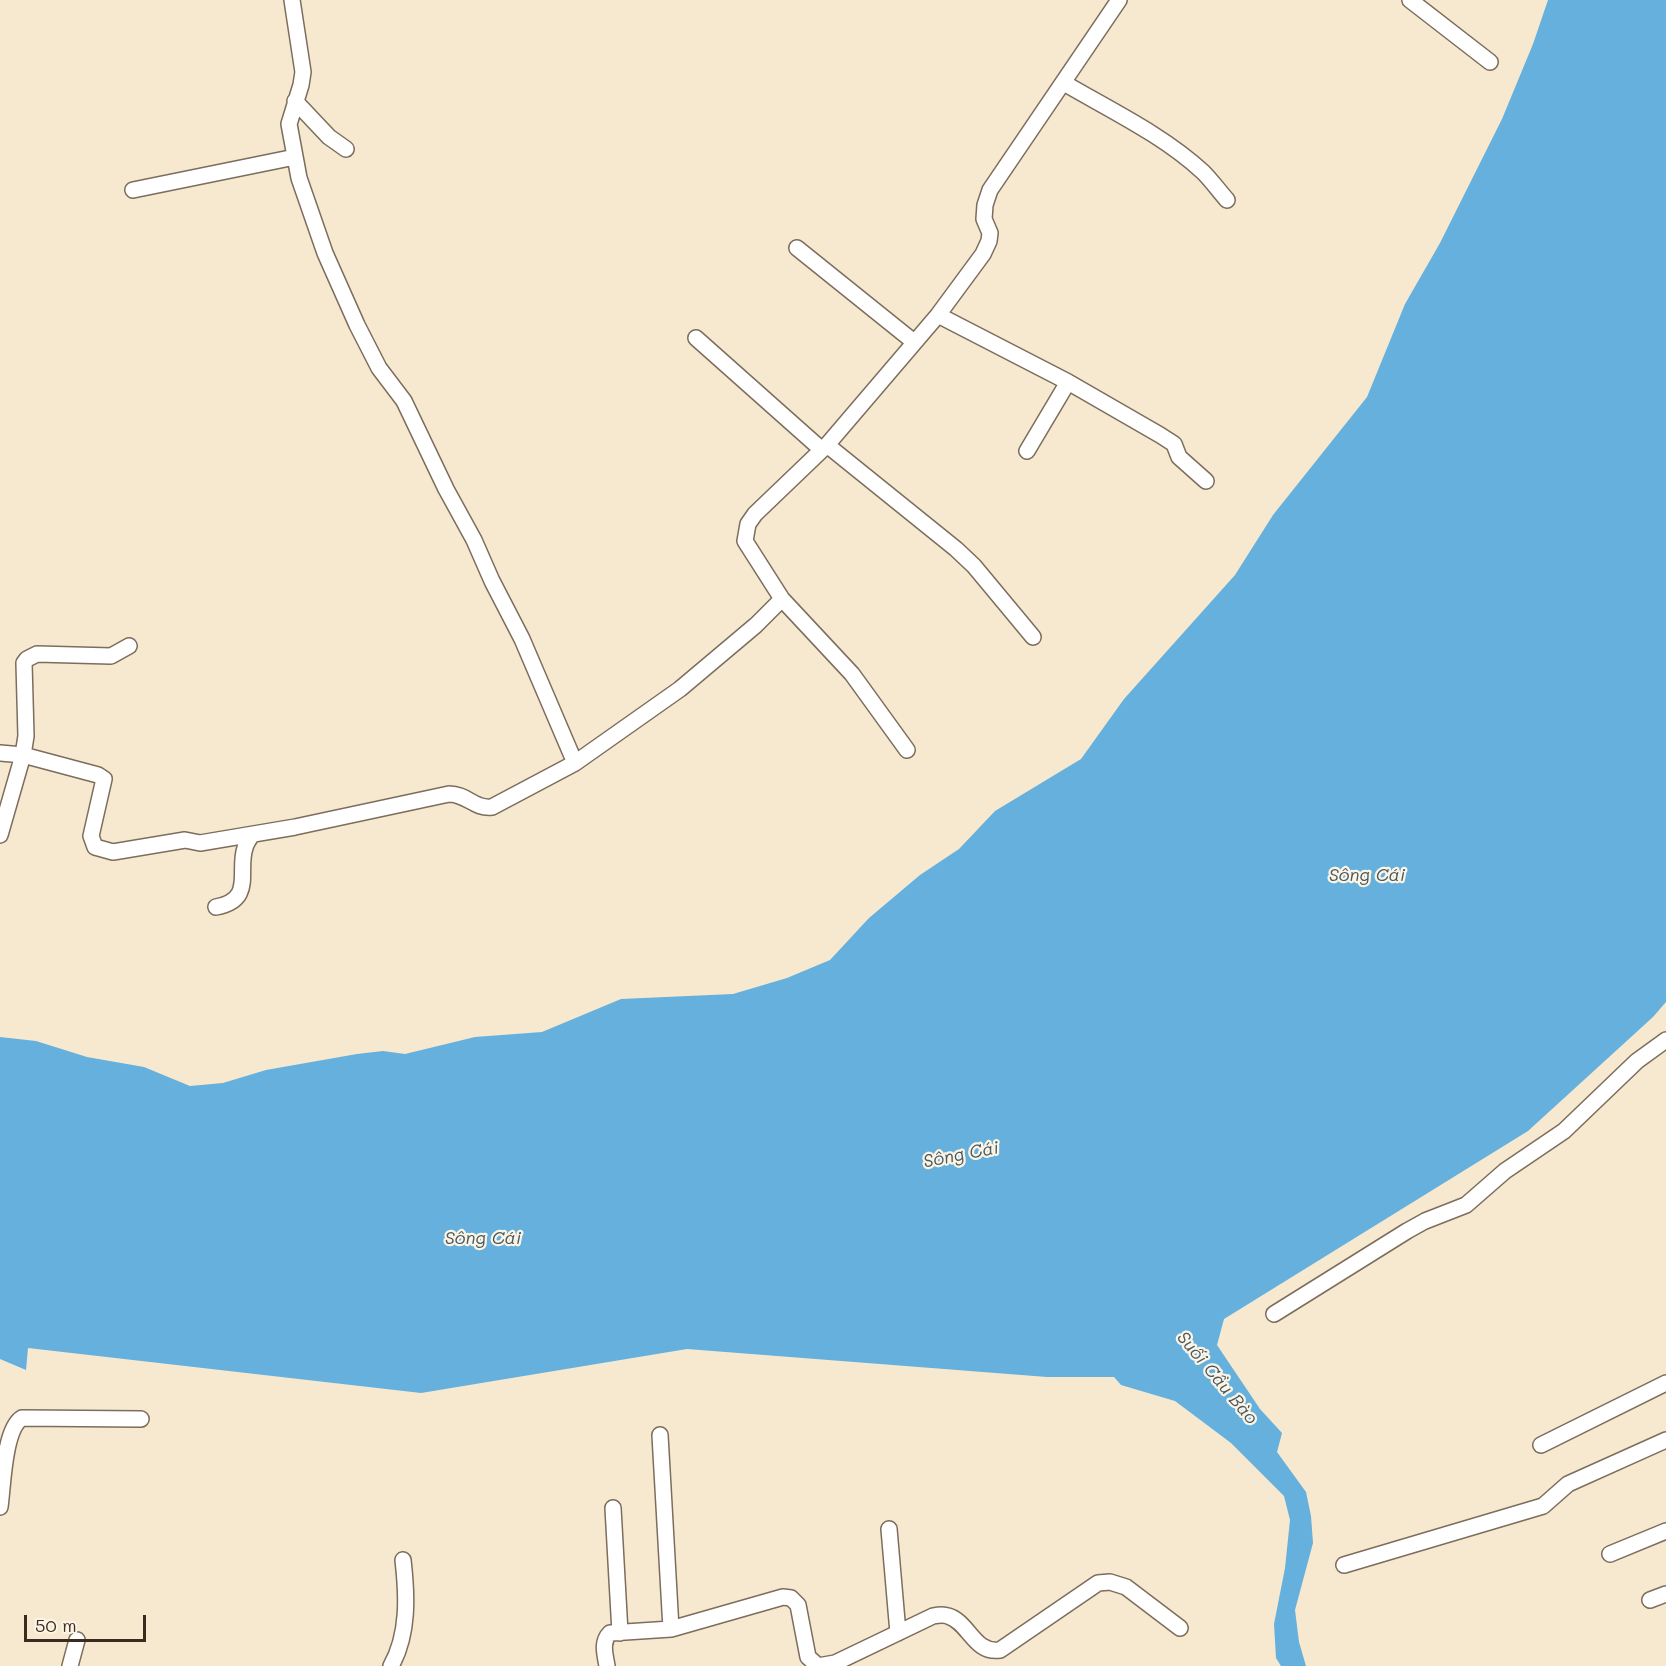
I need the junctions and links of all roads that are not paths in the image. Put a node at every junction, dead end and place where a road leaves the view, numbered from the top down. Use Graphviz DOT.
graph roads {
  1 [pos="292,0"];
  2 [pos="1119,0"];
  3 [pos="1410,0"];
  4 [pos="1490,62"];
  5 [pos="1064,82"];
  6 [pos="295,101"];
  7 [pos="346,149"];
  8 [pos="295,157"];
  9 [pos="133,190"];
  10 [pos="1227,200"];
  11 [pos="797,248"];
  12 [pos="938,315"];
  13 [pos="696,338"];
  14 [pos="915,342"];
  15 [pos="1068,382"];
  16 [pos="825,448"];
  17 [pos="1027,451"];
  18 [pos="1206,481"];
  19 [pos="782,599"];
  20 [pos="1033,637"];
  21 [pos="129,646"];
  22 [pos="907,750"];
  23 [pos="0,753"];
  24 [pos="23,755"];
  25 [pos="575,762"];
  26 [pos="0,835"];
  27 [pos="252,835"];
  28 [pos="216,906"];
  29 [pos="1666,1040"];
  30 [pos="1274,1314"];
  31 [pos="1666,1383"];
  32 [pos="141,1419"];
  33 [pos="660,1435"];
  34 [pos="1666,1440"];
  35 [pos="1541,1445"];
  36 [pos="0,1507"];
  37 [pos="613,1508"];
  38 [pos="889,1529"];
  39 [pos="1666,1531"];
  40 [pos="1610,1554"];
  41 [pos="404,1560"];
  42 [pos="1344,1565"];
  43 [pos="1666,1594"];
  44 [pos="1650,1600"];
  45 [pos="1180,1628"];
  46 [pos="671,1629"];
  47 [pos="620,1633"];
  48 [pos="898,1633"];
  49 [pos="77,1640"];
  50 [pos="70,1666"];
  51 [pos="391,1666"];
  52 [pos="607,1666"];
  1 -- 6 [label="street"];
  2 -- 5 [label="street"];
  3 -- 4 [label="street"];
  5 -- 10 [label="street"];
  5 -- 12 [label="street"];
  6 -- 7 [label="street"];
  6 -- 8 [label="street"];
  8 -- 9 [label="street"];
  8 -- 25 [label="street"];
  11 -- 14 [label="street"];
  12 -- 14 [label="street"];
  12 -- 15 [label="street"];
  13 -- 16 [label="street"];
  14 -- 16 [label="street"];
  15 -- 17 [label="street"];
  15 -- 18 [label="street"];
  16 -- 19 [label="street"];
  16 -- 20 [label="street"];
  19 -- 22 [label="street"];
  19 -- 25 [label="street"];
  21 -- 24 [label="street"];
  23 -- 24 [label="street"];
  24 -- 26 [label="street"];
  24 -- 27 [label="street"];
  25 -- 27 [label="street"];
  27 -- 28 [label="street"];
  29 -- 30 [label="street"];
  31 -- 35 [label="street"];
  32 -- 36 [label="street"];
  33 -- 46 [label="street"];
  34 -- 42 [label="street"];
  37 -- 47 [label="street"];
  38 -- 48 [label="street"];
  39 -- 40 [label="street"];
  41 -- 51 [label="street"];
  43 -- 44 [label="street"];
  45 -- 48 [label="street"];
  46 -- 47 [label="street"];
  46 -- 48 [label="street"];
  47 -- 52 [label="street"];
  49 -- 50 [label="street"];
}
